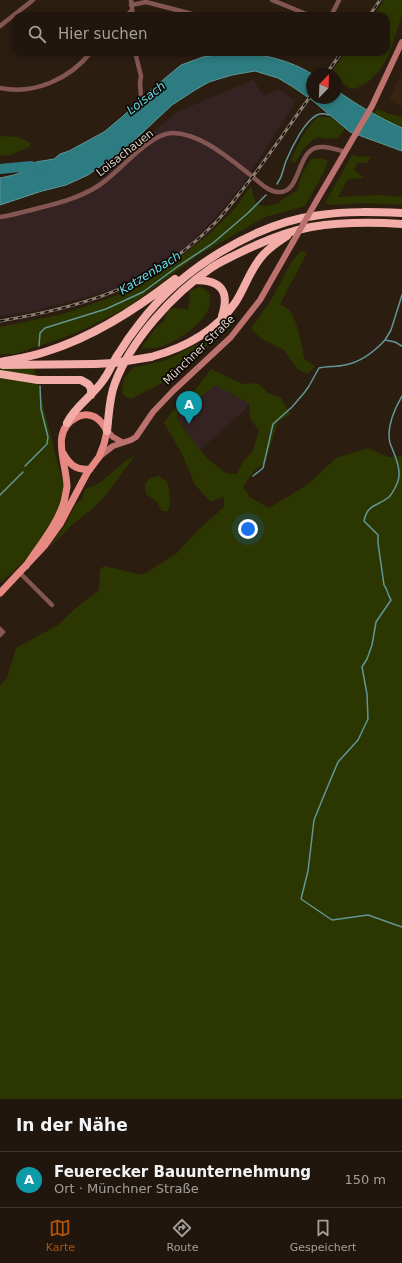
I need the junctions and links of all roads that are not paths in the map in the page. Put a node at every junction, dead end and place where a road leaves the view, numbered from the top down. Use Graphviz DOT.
graph roads {
  1 [pos="33,0"];
  2 [pos="272,0"];
  3 [pos="339,0"];
  4 [pos="131,5"];
  5 [pos="18,12"];
  6 [pos="185,12"];
  7 [pos="301,12"];
  8 [pos="333,12"];
  9 [pos="12,17"];
  10 [pos="0,26"];
  11 [pos="402,42"];
  12 [pos="87,56"];
  13 [pos="136,56"];
  14 [pos="0,88"];
  15 [pos="141,98"];
  16 [pos="345,152"];
  17 [pos="402,213"];
  18 [pos="0,217"];
  19 [pos="402,224"];
  20 [pos="292,232"];
  21 [pos="190,273"];
  22 [pos="195,280"];
  23 [pos="221,319"];
  24 [pos="0,362"];
  25 [pos="0,365"];
  26 [pos="0,374"];
  27 [pos="91,395"];
  28 [pos="67,423"];
  29 [pos="107,431"];
  30 [pos="122,442"];
  31 [pos="62,451"];
  32 [pos="99,457"];
  33 [pos="90,469"];
  34 [pos="26,566"];
  35 [pos="20,573"];
  36 [pos="0,594"];
  37 [pos="52,605"];
  38 [pos="0,629"];
  39 [pos="0,635"];
  1 -- 5 [label="street"];
  2 -- 7 [label="street"];
  3 -- 8 [label="street"];
  4 -- 6 [label="street"];
  9 -- 10 [label="street"];
  11 -- 16 [label="street, Münchner Straße"];
  12 -- 14 [label="street"];
  13 -- 15 [label="street"];
  16 -- 18 [label="street, Loisachauen"];
  16 -- 30 [label="street, Münchner Straße, bridge"];
  17 -- 21 [label="highway"];
  19 -- 20 [label="highway"];
  20 -- 22 [label="highway"];
  20 -- 23 [label="highway"];
  21 -- 24 [label="highway"];
  21 -- 27 [label="highway"];
  22 -- 23 [label="highway"];
  22 -- 29 [label="highway"];
  23 -- 25 [label="highway, bridge"];
  26 -- 27 [label="highway"];
  27 -- 28 [label="highway"];
  28 -- 29 [label="main road"];
  28 -- 31 [label="main road"];
  29 -- 30 [label="street"];
  29 -- 32 [label="main road"];
  30 -- 32 [label="street, Münchner Straße"];
  31 -- 33 [label="main road"];
  31 -- 34 [label="main road"];
  32 -- 33 [label="main road"];
  33 -- 34 [label="main road"];
  34 -- 35 [label="main road"];
  35 -- 36 [label="main road"];
  35 -- 37 [label="street"];
  38 -- 39 [label="street"];
}
